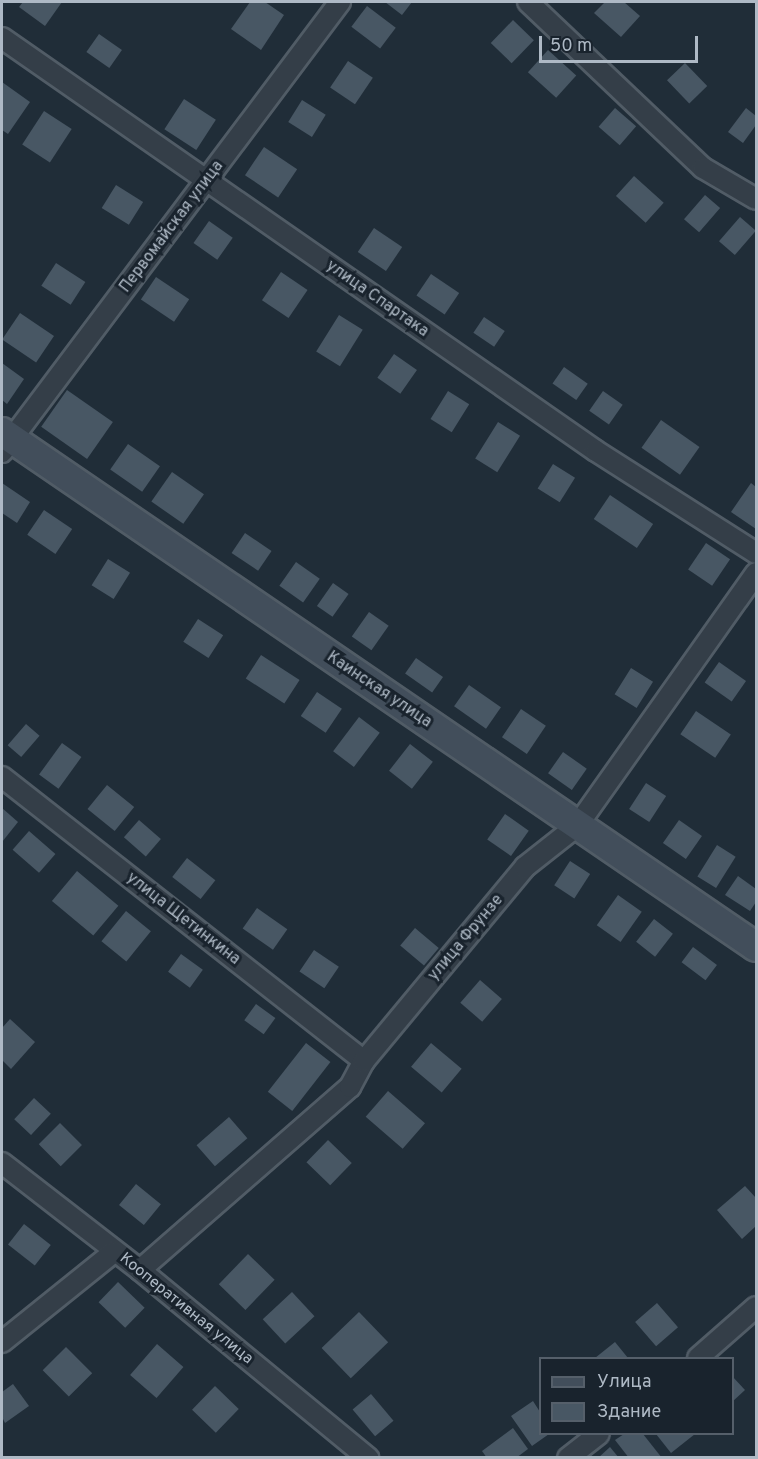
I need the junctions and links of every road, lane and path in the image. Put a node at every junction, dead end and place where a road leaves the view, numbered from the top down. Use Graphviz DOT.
graph roads {
  1 [pos="340,2"];
  2 [pos="528,2"];
  3 [pos="2,38"];
  4 [pos="206,180"];
  5 [pos="756,199"];
  6 [pos="5,441"];
  7 [pos="756,554"];
  8 [pos="756,573"];
  9 [pos="2,777"];
  10 [pos="577,826"];
  11 [pos="756,947"];
  12 [pos="364,1061"];
  13 [pos="2,1163"];
  14 [pos="114,1252"];
  15 [pos="140,1270"];
  16 [pos="756,1307"];
  17 [pos="2,1342"];
  18 [pos="700,1357"];
  19 [pos="598,1435"];
  20 [pos="368,1458"];
  21 [pos="568,1458"];
  1 -- 4 [label="street, Первомайская улица"];
  2 -- 5 [label="street"];
  3 -- 4 [label="street, улица Спартака"];
  4 -- 6 [label="street, Первомайская улица"];
  4 -- 7 [label="street, улица Спартака"];
  6 -- 10 [label="main road, Каинская улица"];
  8 -- 10 [label="street, улица Фрунзе"];
  9 -- 12 [label="street, улица Щетинкина"];
  10 -- 11 [label="main road, Каинская улица"];
  10 -- 12 [label="street, улица Фрунзе"];
  12 -- 15 [label="street, улица Фрунзе"];
  13 -- 14 [label="street, Кооперативная улица"];
  14 -- 15 [label="street, Кооперативная улица"];
  14 -- 17 [label="street"];
  15 -- 20 [label="street, Кооперативная улица"];
  16 -- 18 [label="street"];
  19 -- 21 [label="street"];
}
